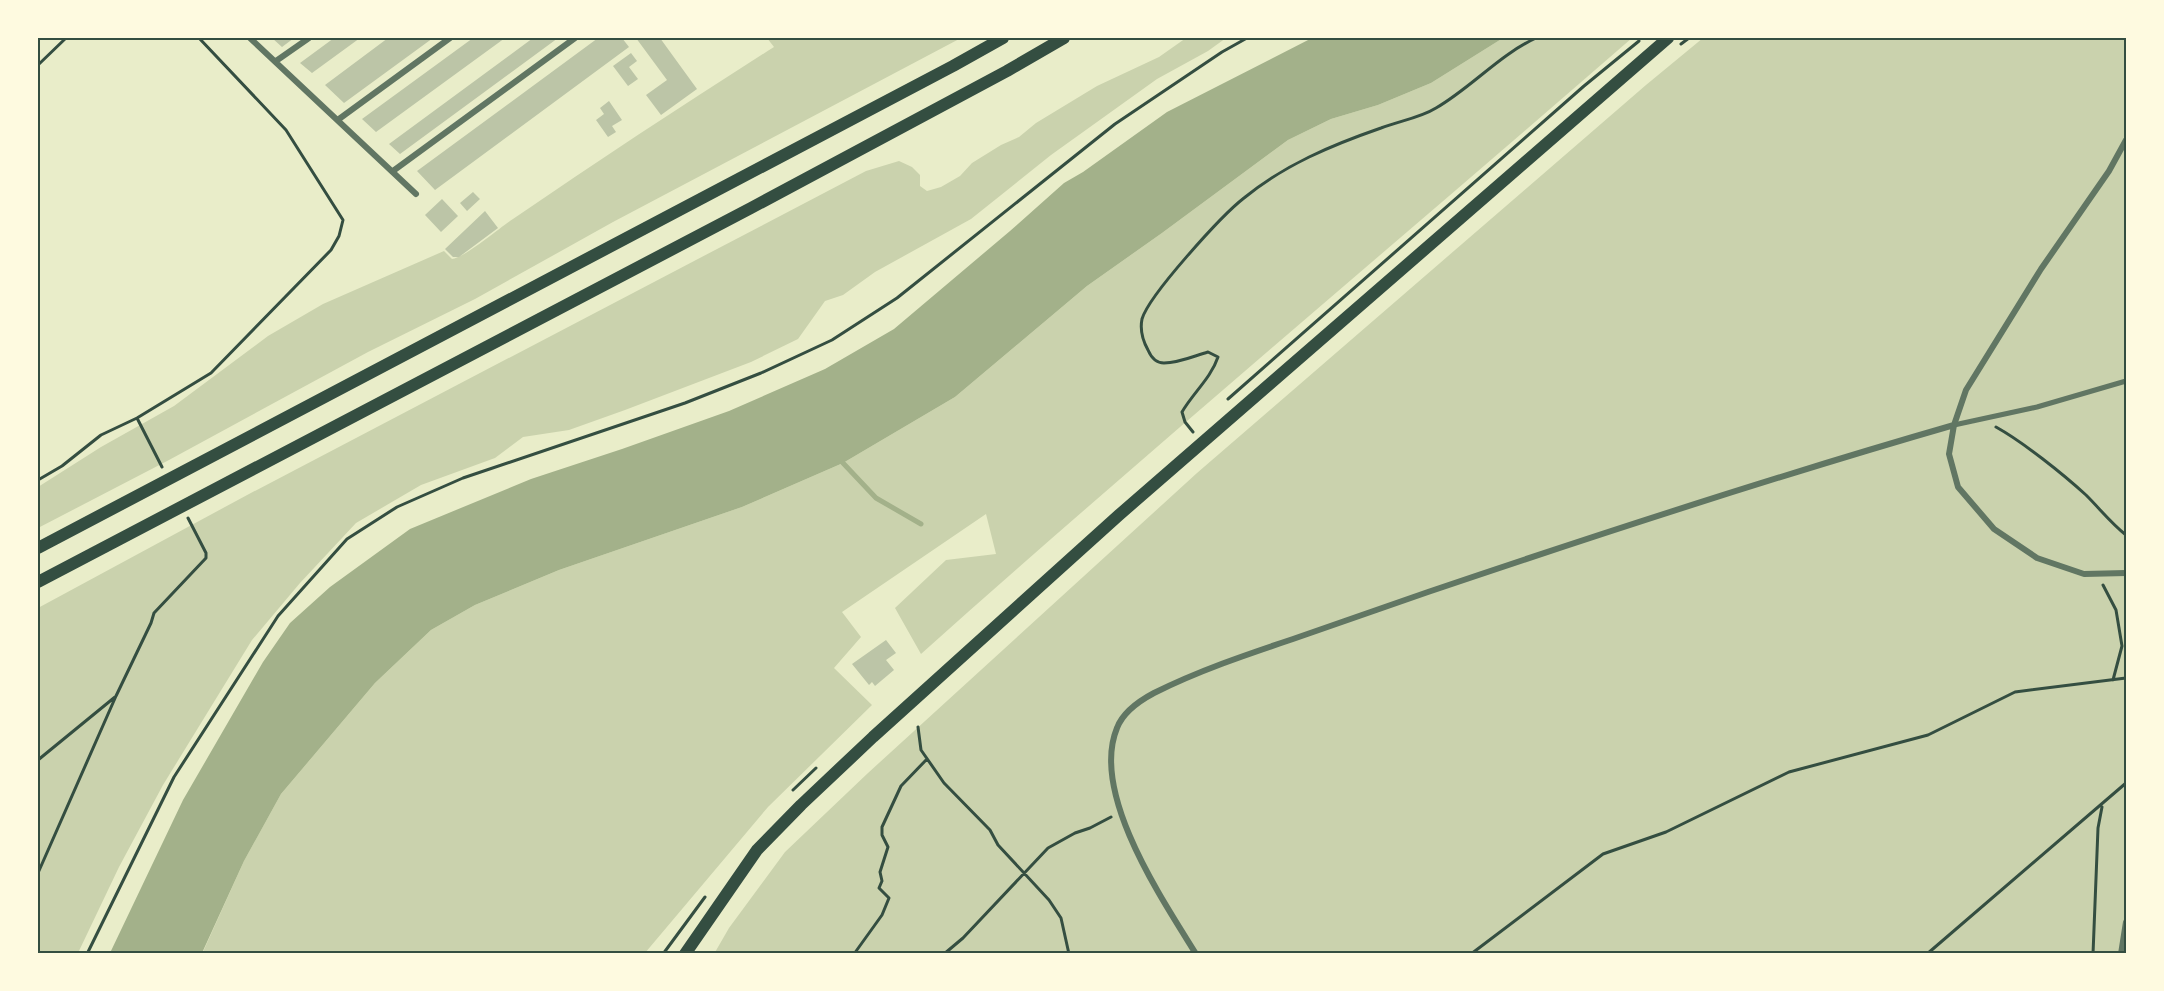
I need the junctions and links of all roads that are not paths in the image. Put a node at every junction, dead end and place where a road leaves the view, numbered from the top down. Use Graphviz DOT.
graph roads {
  1 [pos="250,38"];
  2 [pos="309,38"];
  3 [pos="450,38"];
  4 [pos="575,38"];
  5 [pos="1003,38"];
  6 [pos="1064,38"];
  7 [pos="1668,38"];
  8 [pos="276,61"];
  9 [pos="339,119"];
  10 [pos="2127,140"];
  11 [pos="393,171"];
  12 [pos="416,194"];
  13 [pos="2127,381"];
  14 [pos="1954,425"];
  15 [pos="38,548"];
  16 [pos="2127,573"];
  17 [pos="38,582"];
  18 [pos="2127,922"];
  19 [pos="685,954"];
  20 [pos="1196,954"];
  21 [pos="2121,954"];
  1 -- 8 [label="street"];
  2 -- 8 [label="street"];
  3 -- 9 [label="street"];
  4 -- 11 [label="street"];
  5 -- 15 [label="main road"];
  6 -- 17 [label="main road"];
  7 -- 19 [label="main road"];
  8 -- 9 [label="street"];
  9 -- 11 [label="street"];
  10 -- 14 [label="street"];
  11 -- 12 [label="street"];
  13 -- 14 [label="street"];
  14 -- 16 [label="street"];
  14 -- 20 [label="street"];
  18 -- 21 [label="street"];
}
